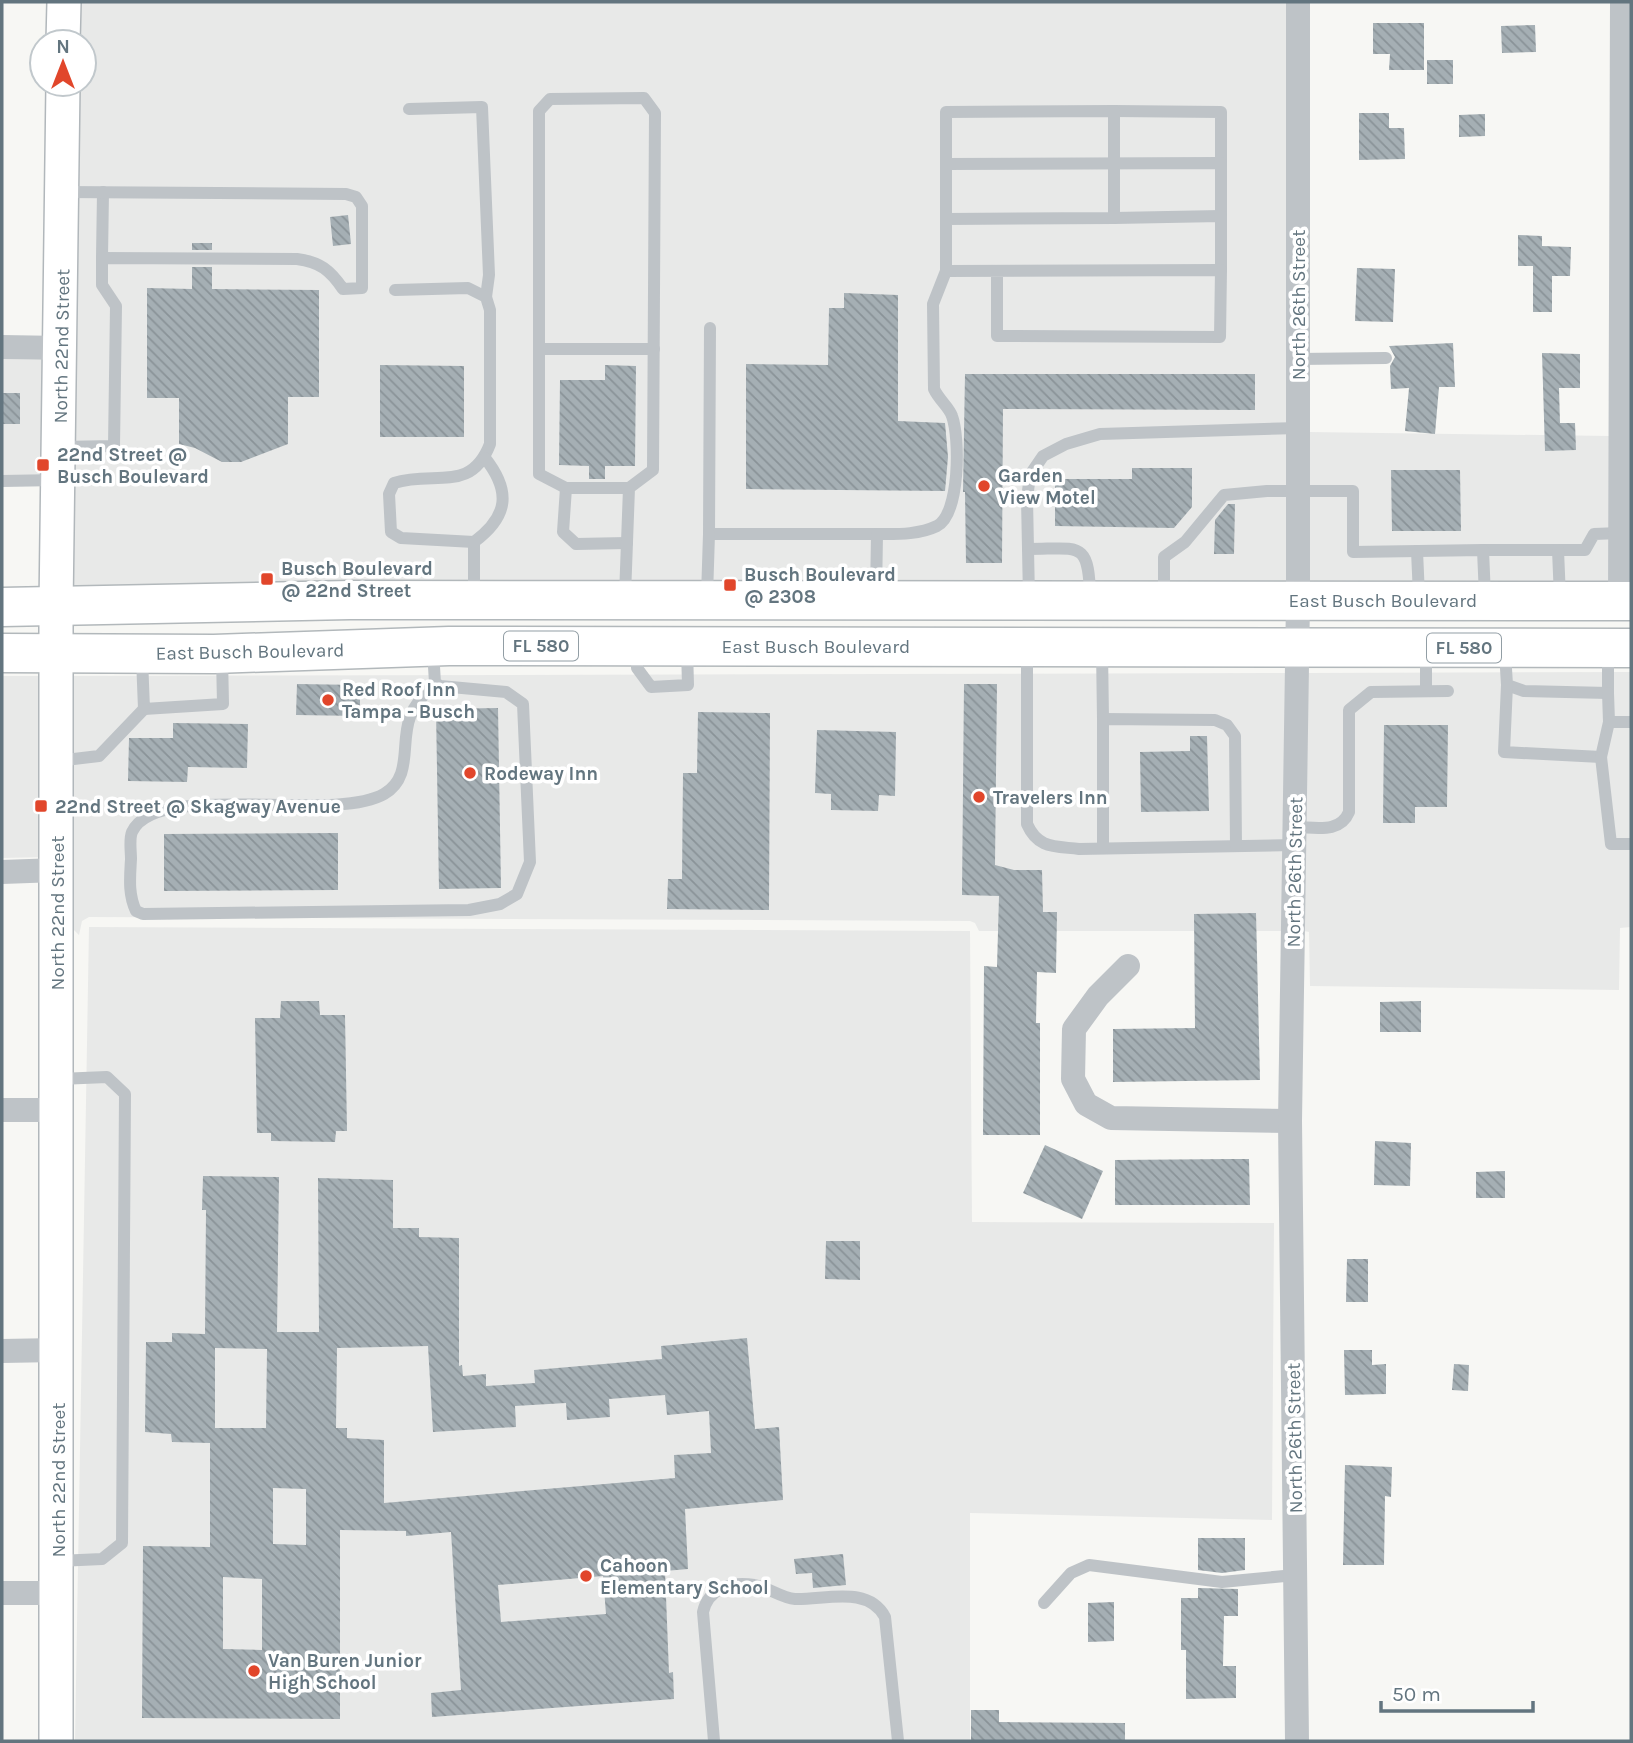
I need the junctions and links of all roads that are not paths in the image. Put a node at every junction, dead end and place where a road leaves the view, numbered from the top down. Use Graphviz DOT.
graph roads {
  1 [pos="64,2"];
  2 [pos="1298,2"];
  3 [pos="1622,2"];
  4 [pos="64,28"];
  5 [pos="63,98"];
  6 [pos="410,110"];
  7 [pos="1114,111"];
  8 [pos="1114,163"];
  9 [pos="1220,163"];
  10 [pos="946,164"];
  11 [pos="63,192"];
  12 [pos="103,192"];
  13 [pos="1221,216"];
  14 [pos="1115,218"];
  15 [pos="946,219"];
  16 [pos="102,258"];
  17 [pos="1221,270"];
  18 [pos="946,271"];
  19 [pos="997,271"];
  20 [pos="395,290"];
  21 [pos="486,298"];
  22 [pos="710,328"];
  23 [pos="2,347"];
  24 [pos="62,348"];
  25 [pos="539,349"];
  26 [pos="654,349"];
  27 [pos="1386,358"];
  28 [pos="1298,359"];
  29 [pos="1298,428"];
  30 [pos="60,447"];
  31 [pos="485,458"];
  32 [pos="58,480"];
  33 [pos="2,481"];
  34 [pos="565,488"];
  35 [pos="629,488"];
  36 [pos="1298,491"];
  37 [pos="1620,533"];
  38 [pos="709,534"];
  39 [pos="877,534"];
  40 [pos="474,541"];
  41 [pos="627,542"];
  42 [pos="1028,549"];
  43 [pos="1483,550"];
  44 [pos="1558,550"];
  45 [pos="1417,551"];
  46 [pos="474,600"];
  47 [pos="625,600"];
  48 [pos="707,600"];
  49 [pos="867,600"];
  50 [pos="1028,600"];
  51 [pos="1090,600"];
  52 [pos="1164,600"];
  53 [pos="1298,600"];
  54 [pos="1419,600"];
  55 [pos="1486,601"];
  56 [pos="1560,601"];
  57 [pos="1626,601"];
  58 [pos="2,607"];
  59 [pos="56,607"];
  60 [pos="592,646"];
  61 [pos="1027,646"];
  62 [pos="1102,646"];
  63 [pos="1297,646"];
  64 [pos="1426,648"];
  65 [pos="1620,648"];
  66 [pos="2,653"];
  67 [pos="56,654"];
  68 [pos="142,654"];
  69 [pos="222,654"];
  70 [pos="434,665"];
  71 [pos="1506,666"];
  72 [pos="1426,691"];
  73 [pos="1448,691"];
  74 [pos="1608,693"];
  75 [pos="144,709"];
  76 [pos="1102,719"];
  77 [pos="1609,722"];
  78 [pos="1631,722"];
  79 [pos="1601,757"];
  80 [pos="57,761"];
  81 [pos="1295,836"];
  82 [pos="1631,844"];
  83 [pos="1236,846"];
  84 [pos="1102,848"];
  85 [pos="57,870"];
  86 [pos="2,872"];
  87 [pos="1128,967"];
  88 [pos="57,1095"];
  89 [pos="2,1110"];
  90 [pos="1290,1121"];
  91 [pos="2,1350"];
  92 [pos="57,1350"];
  93 [pos="1295,1575"];
  94 [pos="58,1577"];
  95 [pos="2,1593"];
  96 [pos="1044,1603"];
  97 [pos="56,1741"];
  98 [pos="714,1741"];
  99 [pos="898,1741"];
  100 [pos="1297,1741"];
  1 -- 4 [label="street"];
  2 -- 28 [label="street, North 26th Street"];
  3 -- 37 [label="street"];
  5 -- 11 [label="street, North 22nd Street"];
  6 -- 21 [label="lane"];
  7 -- 8 [label="lane"];
  7 -- 9 [label="lane"];
  7 -- 10 [label="lane"];
  8 -- 9 [label="lane"];
  8 -- 10 [label="lane"];
  8 -- 14 [label="lane"];
  9 -- 13 [label="lane"];
  10 -- 15 [label="lane"];
  11 -- 12 [label="lane"];
  11 -- 24 [label="street, North 22nd Street"];
  12 -- 16 [label="lane"];
  12 -- 16 [label="lane"];
  13 -- 14 [label="lane"];
  13 -- 17 [label="lane"];
  14 -- 15 [label="lane"];
  15 -- 18 [label="lane"];
  16 -- 30 [label="lane"];
  17 -- 19 [label="lane"];
  17 -- 19 [label="lane"];
  18 -- 19 [label="lane"];
  18 -- 39 [label="lane"];
  20 -- 21 [label="lane"];
  21 -- 31 [label="lane"];
  22 -- 38 [label="lane"];
  23 -- 24 [label="street"];
  24 -- 30 [label="street, North 22nd Street"];
  25 -- 26 [label="lane"];
  25 -- 26 [label="lane"];
  25 -- 34 [label="lane"];
  26 -- 35 [label="lane"];
  27 -- 28 [label="lane"];
  28 -- 29 [label="street, North 26th Street"];
  29 -- 36 [label="street, North 26th Street"];
  29 -- 42 [label="lane"];
  30 -- 32 [label="street, North 22nd Street"];
  31 -- 40 [label="lane"];
  31 -- 40 [label="lane"];
  32 -- 33 [label="lane"];
  32 -- 59 [label="street, North 22nd Street"];
  34 -- 35 [label="lane"];
  34 -- 41 [label="lane"];
  35 -- 41 [label="lane"];
  36 -- 45 [label="lane"];
  36 -- 52 [label="lane"];
  36 -- 53 [label="street, North 26th Street"];
  37 -- 44 [label="lane"];
  37 -- 57 [label="street"];
  38 -- 39 [label="lane"];
  38 -- 48 [label="lane"];
  39 -- 49 [label="lane"];
  40 -- 46 [label="lane"];
  41 -- 47 [label="lane"];
  42 -- 50 [label="lane"];
  42 -- 51 [label="lane"];
  43 -- 44 [label="lane"];
  43 -- 45 [label="lane"];
  43 -- 55 [label="lane"];
  44 -- 56 [label="lane"];
  45 -- 54 [label="lane"];
  46 -- 47 [label="main road, East Busch Boulevard"];
  46 -- 59 [label="main road, East Busch Boulevard"];
  47 -- 48 [label="main road, East Busch Boulevard"];
  48 -- 49 [label="main road, East Busch Boulevard"];
  49 -- 50 [label="main road, East Busch Boulevard"];
  49 -- 60 [label="main road"];
  50 -- 51 [label="main road, East Busch Boulevard"];
  51 -- 52 [label="main road, East Busch Boulevard"];
  52 -- 53 [label="main road, East Busch Boulevard"];
  53 -- 54 [label="main road, East Busch Boulevard"];
  53 -- 63 [label="street, North 26th Street"];
  54 -- 55 [label="main road, East Busch Boulevard"];
  55 -- 56 [label="main road, East Busch Boulevard"];
  56 -- 57 [label="main road, East Busch Boulevard"];
  58 -- 59 [label="main road, East Busch Boulevard"];
  59 -- 67 [label="street, North 22nd Street"];
  60 -- 61 [label="main road, East Busch Boulevard / FL 580"];
  60 -- 70 [label="main road, East Busch Boulevard / FL 580"];
  61 -- 62 [label="main road, East Busch Boulevard / FL 580"];
  61 -- 84 [label="lane"];
  62 -- 63 [label="main road, East Busch Boulevard / FL 580"];
  62 -- 76 [label="lane"];
  63 -- 64 [label="main road, East Busch Boulevard / FL 580"];
  63 -- 81 [label="street, North 26th Street"];
  64 -- 71 [label="main road, East Busch Boulevard / FL 580"];
  64 -- 72 [label="lane"];
  65 -- 71 [label="main road, East Busch Boulevard / FL 580"];
  65 -- 74 [label="lane"];
  66 -- 67 [label="main road, East Busch Boulevard / FL 580"];
  67 -- 68 [label="main road, East Busch Boulevard / FL 580"];
  67 -- 80 [label="street, North 22nd Street"];
  68 -- 69 [label="main road, East Busch Boulevard / FL 580"];
  68 -- 75 [label="lane"];
  69 -- 70 [label="main road, East Busch Boulevard / FL 580"];
  69 -- 75 [label="lane"];
  70 -- 70 [label="lane"];
  71 -- 74 [label="lane"];
  71 -- 79 [label="lane"];
  72 -- 73 [label="lane"];
  72 -- 81 [label="lane"];
  74 -- 77 [label="lane"];
  75 -- 80 [label="lane"];
  76 -- 83 [label="lane"];
  76 -- 84 [label="lane"];
  77 -- 78 [label="lane"];
  77 -- 79 [label="lane"];
  79 -- 82 [label="lane"];
  80 -- 85 [label="street, North 22nd Street"];
  81 -- 83 [label="lane"];
  81 -- 90 [label="street, North 26th Street"];
  83 -- 84 [label="lane"];
  85 -- 86 [label="street"];
  85 -- 88 [label="street, North 22nd Street"];
  87 -- 90 [label="street"];
  88 -- 89 [label="street"];
  88 -- 92 [label="street, North 22nd Street"];
  88 -- 94 [label="lane"];
  90 -- 93 [label="street, North 26th Street"];
  91 -- 92 [label="street"];
  92 -- 94 [label="street, North 22nd Street"];
  93 -- 96 [label="lane"];
  93 -- 100 [label="street, North 26th Street"];
  94 -- 95 [label="street"];
  94 -- 97 [label="street, North 22nd Street"];
  98 -- 99 [label="lane"];
}
